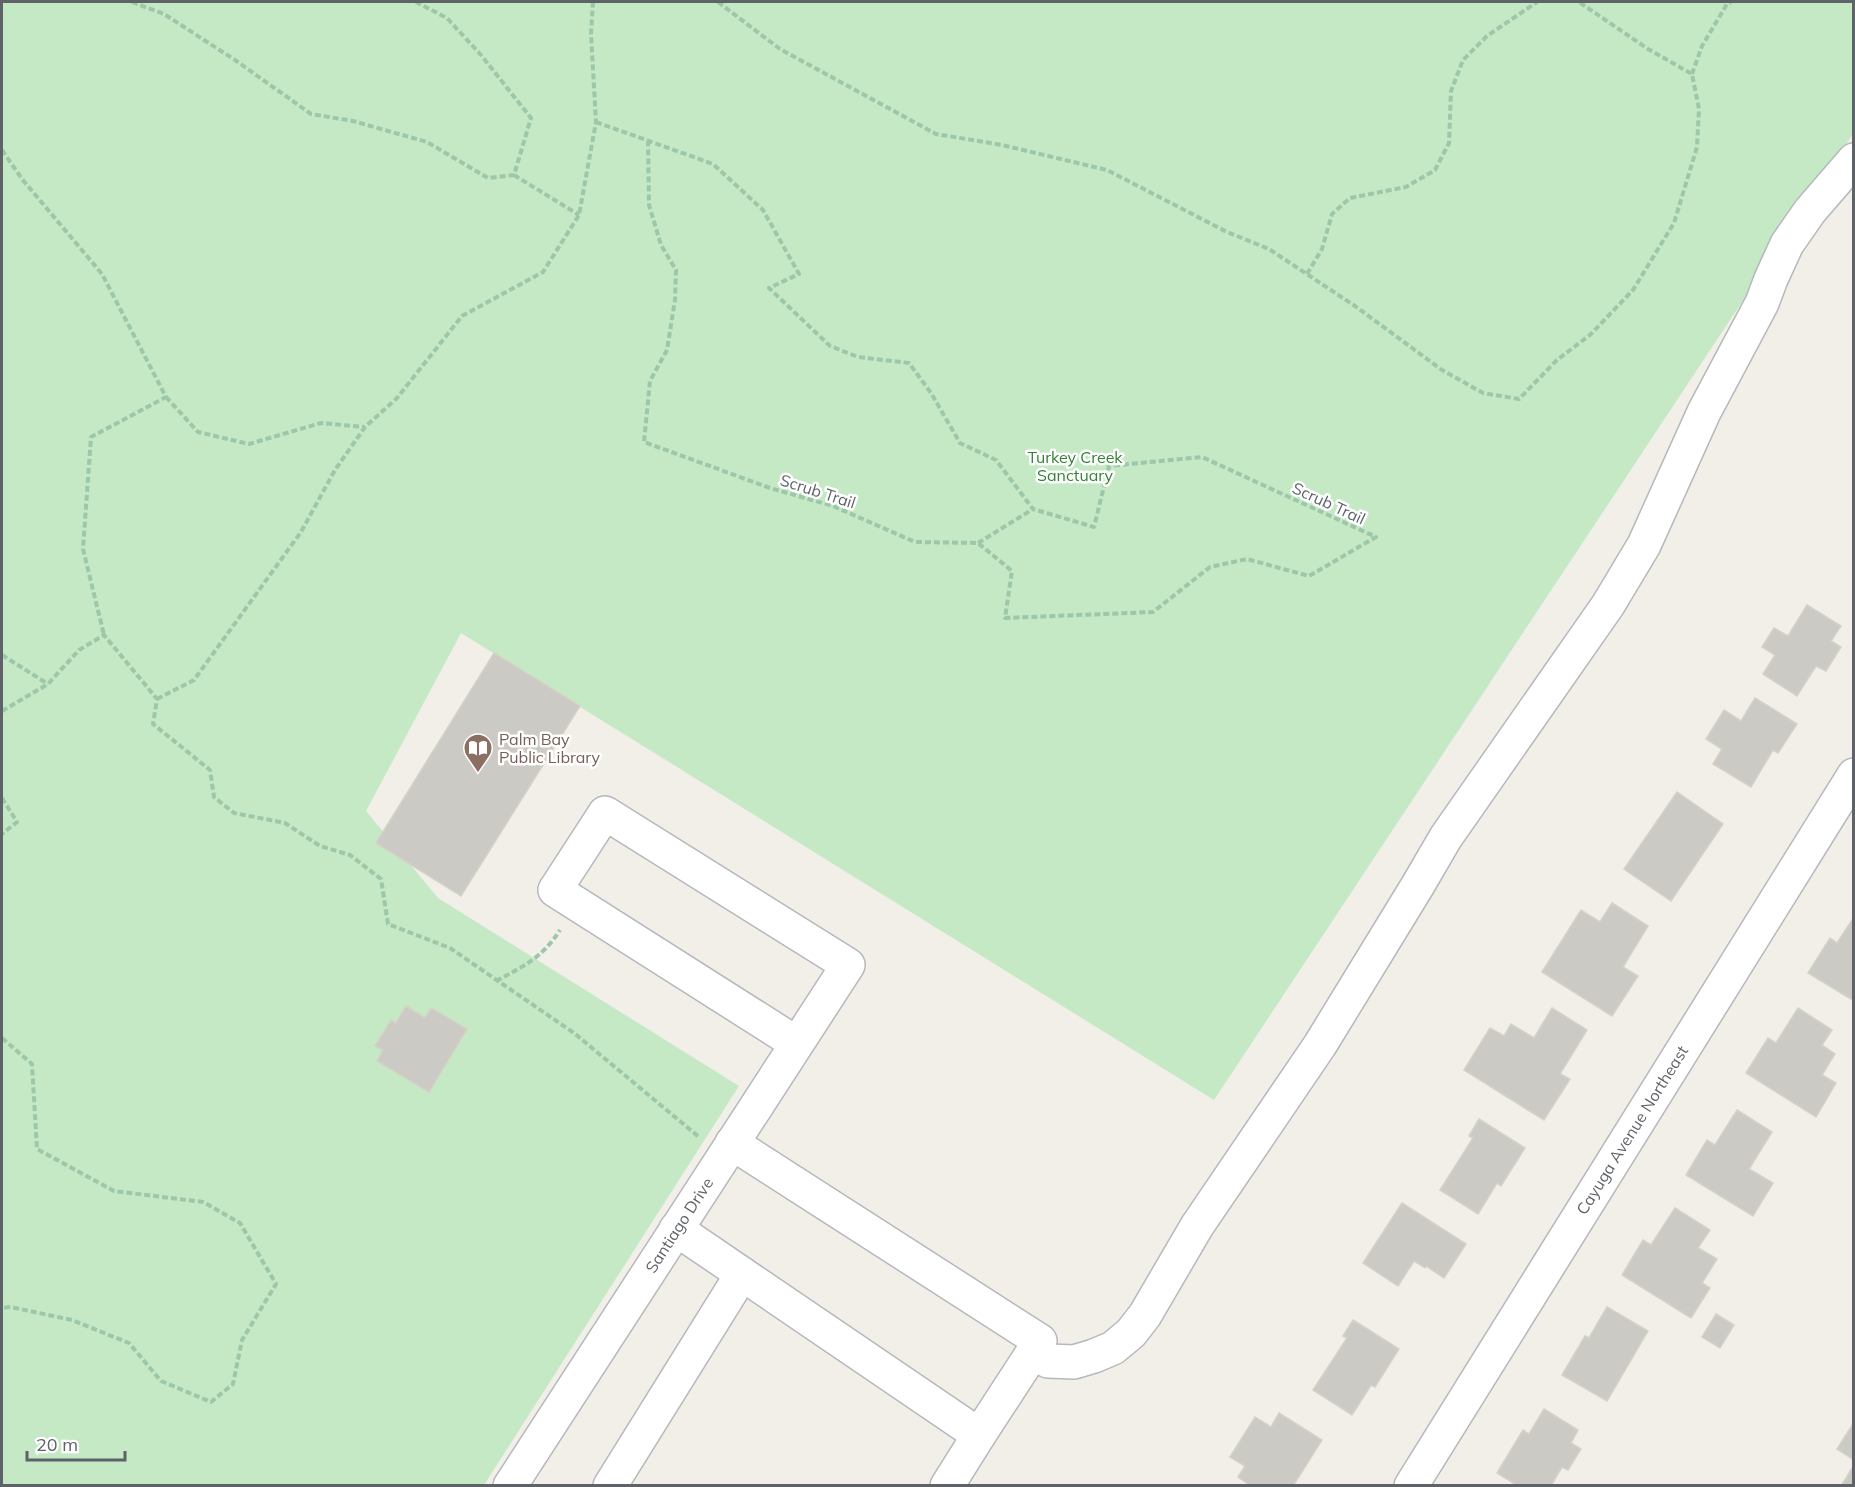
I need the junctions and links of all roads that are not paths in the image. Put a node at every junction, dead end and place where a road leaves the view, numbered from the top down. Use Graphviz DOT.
graph roads {
  1 [pos="1854,160"];
  2 [pos="1854,775"];
  3 [pos="796,1043"];
  4 [pos="727,1150"];
  5 [pos="676,1229"];
  6 [pos="742,1274"];
  7 [pos="1033,1352"];
  8 [pos="979,1435"];
  9 [pos="510,1485"];
  10 [pos="610,1485"];
  11 [pos="947,1485"];
  12 [pos="1411,1485"];
  1 -- 7 [label="street"];
  2 -- 12 [label="street, Cayuga Avenue Northeast"];
  3 -- 3 [label="street, Santiago Drive"];
  3 -- 4 [label="street, Santiago Drive"];
  4 -- 5 [label="street, Santiago Drive"];
  4 -- 7 [label="street"];
  5 -- 6 [label="street"];
  5 -- 9 [label="street, Santiago Drive"];
  6 -- 8 [label="street"];
  6 -- 10 [label="street"];
  7 -- 8 [label="street"];
  8 -- 11 [label="street"];
}
